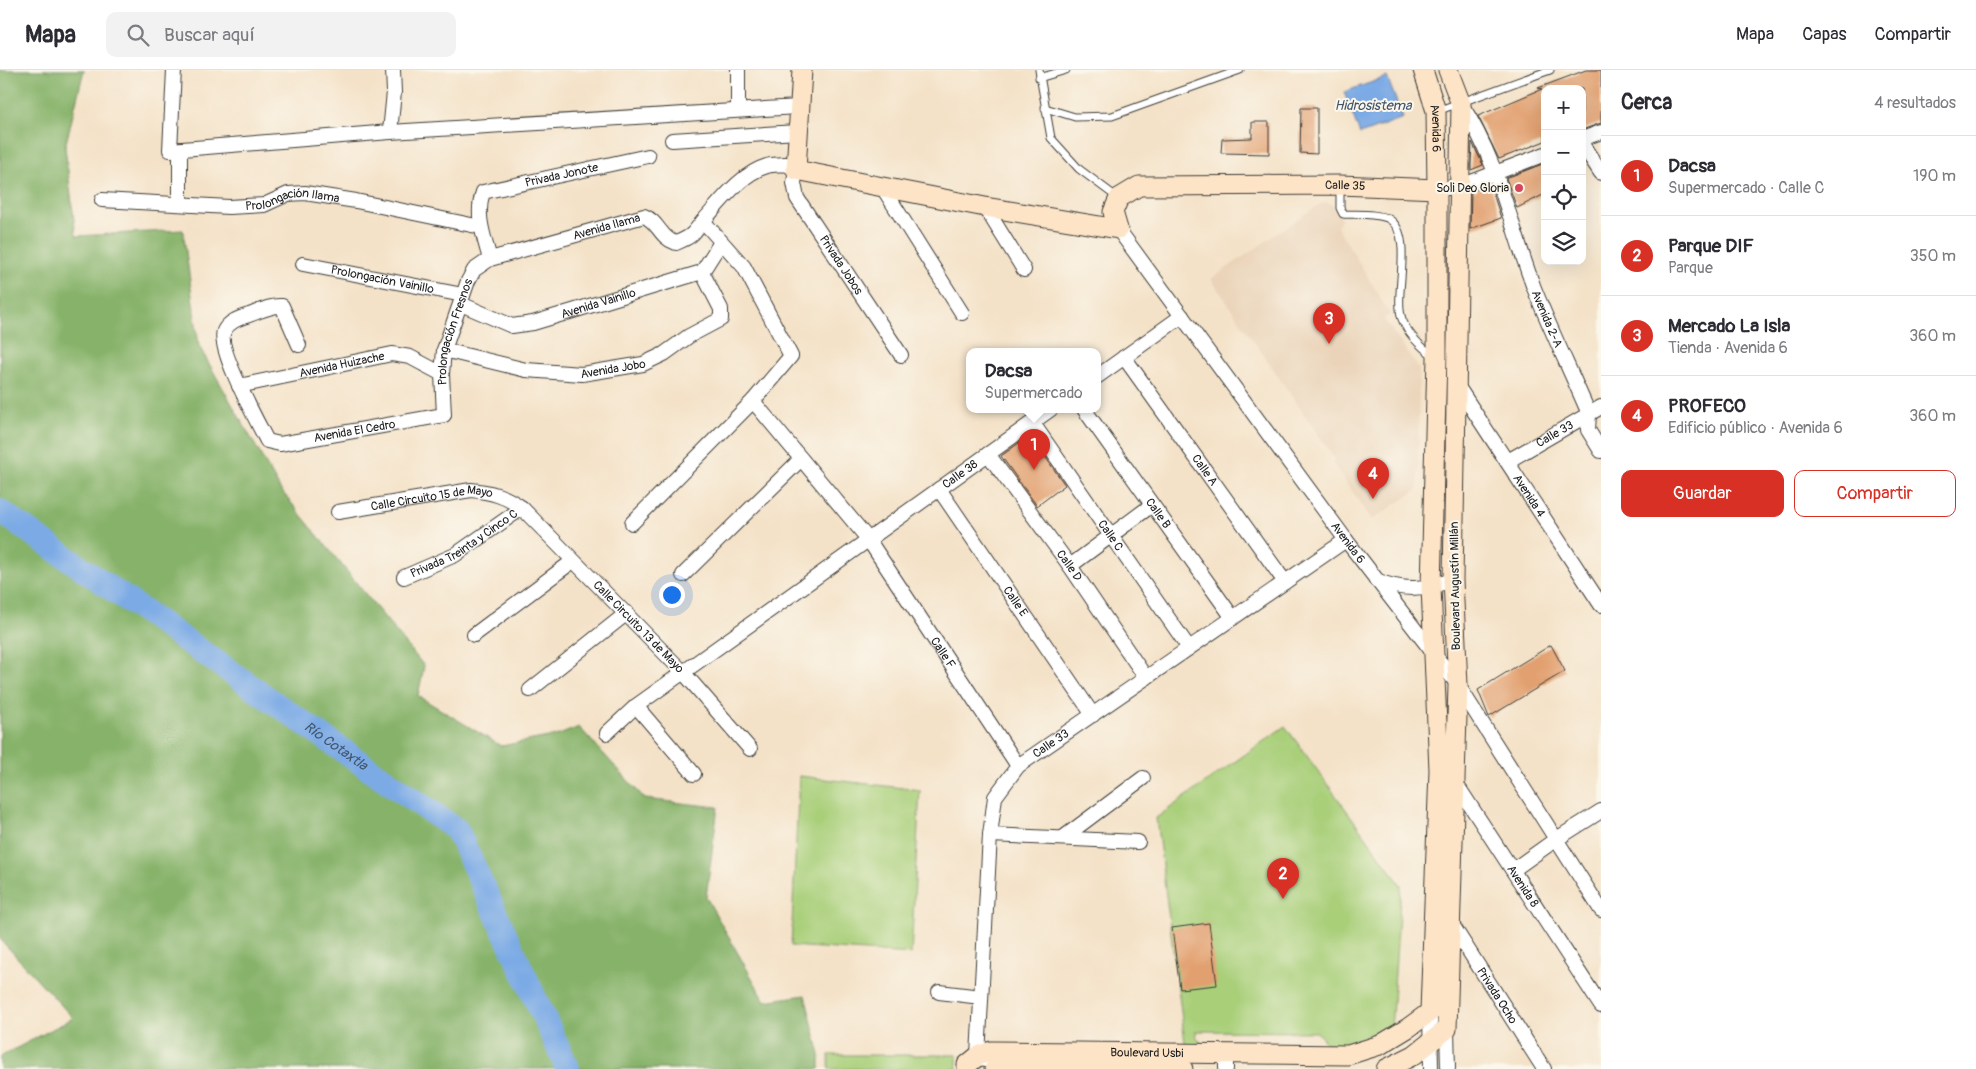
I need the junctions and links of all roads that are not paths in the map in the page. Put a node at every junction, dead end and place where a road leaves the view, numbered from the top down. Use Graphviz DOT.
graph roads {
  1 [pos="174,70"];
  2 [pos="393,70"];
  3 [pos="738,70"];
  4 [pos="802,70"];
  5 [pos="1038,70"];
  6 [pos="1066,70"];
  7 [pos="1240,70"];
  8 [pos="1423,70"];
  9 [pos="1448,70"];
  10 [pos="1550,70"];
  11 [pos="1039,78"];
  12 [pos="1461,104"];
  13 [pos="798,107"];
  14 [pos="1045,108"];
  15 [pos="738,109"];
  16 [pos="1436,112"];
  17 [pos="390,132"];
  18 [pos="797,132"];
  19 [pos="1601,132"];
  20 [pos="1586,138"];
  21 [pos="672,140"];
  22 [pos="180,150"];
  23 [pos="1586,150"];
  24 [pos="648,156"];
  25 [pos="1541,156"];
  26 [pos="796,170"];
  27 [pos="1495,173"];
  28 [pos="1601,174"];
  29 [pos="1340,185"];
  30 [pos="1458,187"];
  31 [pos="883,188"];
  32 [pos="1437,188"];
  33 [pos="1119,198"];
  34 [pos="102,200"];
  35 [pos="180,203"];
  36 [pos="986,207"];
  37 [pos="703,221"];
  38 [pos="481,227"];
  39 [pos="1118,228"];
  40 [pos="721,242"];
  41 [pos="490,259"];
  42 [pos="303,264"];
  43 [pos="1024,270"];
  44 [pos="702,272"];
  45 [pos="462,300"];
  46 [pos="962,313"];
  47 [pos="1182,316"];
  48 [pos="299,345"];
  49 [pos="444,350"];
  50 [pos="902,355"];
  51 [pos="1124,357"];
  52 [pos="1437,358"];
  53 [pos="442,374"];
  54 [pos="1101,374"];
  55 [pos="239,386"];
  56 [pos="1458,387"];
  57 [pos="753,401"];
  58 [pos="1595,410"];
  59 [pos="1045,413"];
  60 [pos="1087,413"];
  61 [pos="444,415"];
  62 [pos="1032,422"];
  63 [pos="1601,450"];
  64 [pos="988,454"];
  65 [pos="802,459"];
  66 [pos="1508,461"];
  67 [pos="939,489"];
  68 [pos="1152,505"];
  69 [pos="522,508"];
  70 [pos="338,512"];
  71 [pos="632,523"];
  72 [pos="1111,535"];
  73 [pos="868,539"];
  74 [pos="1346,540"];
  75 [pos="573,561"];
  76 [pos="1070,566"];
  77 [pos="684,575"];
  78 [pos="404,577"];
  79 [pos="1375,579"];
  80 [pos="1453,580"];
  81 [pos="1285,582"];
  82 [pos="1431,587"];
  83 [pos="1601,605"];
  84 [pos="627,613"];
  85 [pos="1232,618"];
  86 [pos="474,635"];
  87 [pos="1189,648"];
  88 [pos="1436,659"];
  89 [pos="683,672"];
  90 [pos="1146,678"];
  91 [pos="1458,685"];
  92 [pos="530,690"];
  93 [pos="636,706"];
  94 [pos="1093,715"];
  95 [pos="607,733"];
  96 [pos="750,749"];
  97 [pos="1018,766"];
  98 [pos="1440,770"];
  99 [pos="694,774"];
  100 [pos="1143,778"];
  101 [pos="1456,781"];
  102 [pos="1601,811"];
  103 [pos="990,835"];
  104 [pos="1064,837"];
  105 [pos="1554,840"];
  106 [pos="1138,842"];
  107 [pos="1513,870"];
  108 [pos="1601,910"];
  109 [pos="1451,923"];
  110 [pos="939,992"];
  111 [pos="981,997"];
  112 [pos="1449,999"];
  113 [pos="1601,1006"];
  114 [pos="1430,1011"];
  115 [pos="1447,1029"];
  116 [pos="1430,1041"];
  117 [pos="1226,1060"];
  118 [pos="972,1062"];
  119 [pos="1136,1063"];
  120 [pos="995,1068"];
  121 [pos="1392,1068"];
  122 [pos="1183,1069"];
  123 [pos="1431,1069"];
  124 [pos="1448,1069"];
  125 [pos="1544,1069"];
  1 -- 22 [label="street"];
  2 -- 17 [label="street"];
  3 -- 15 [label="street"];
  4 -- 13 [label="street"];
  5 -- 11 [label="lane"];
  6 -- 11 [label="lane"];
  7 -- 14 [label="lane"];
  8 -- 16 [label="street, Avenida 6"];
  9 -- 12 [label="street"];
  10 -- 12 [label="lane"];
  11 -- 14 [label="lane"];
  12 -- 16 [label="lane"];
  12 -- 27 [label="street, Avenida 2-A"];
  12 -- 30 [label="street, Boulevard Augustín Millán"];
  13 -- 15 [label="street"];
  13 -- 18 [label="street"];
  14 -- 33 [label="lane"];
  15 -- 17 [label="street"];
  16 -- 32 [label="street, Avenida 6"];
  17 -- 22 [label="street"];
  18 -- 21 [label="street"];
  18 -- 26 [label="street"];
  19 -- 20 [label="street"];
  22 -- 35 [label="street"];
  23 -- 28 [label="street"];
  24 -- 38 [label="street, Privada Jonote"];
  25 -- 27 [label="street, Calle 35"];
  26 -- 31 [label="street"];
  26 -- 37 [label="street, Avenida Ilama"];
  26 -- 50 [label="street, Privada Jobos"];
  27 -- 30 [label="street, Calle 35"];
  27 -- 58 [label="street, Avenida 2-A"];
  29 -- 32 [label="street, Calle 35"];
  29 -- 33 [label="street, Calle 35"];
  29 -- 52 [label="lane"];
  30 -- 32 [label="street, Calle 35"];
  30 -- 56 [label="street, Boulevard Augustín Millán"];
  31 -- 36 [label="street"];
  31 -- 46 [label="street"];
  32 -- 52 [label="street, Boulevard Augustín Millán"];
  33 -- 39 [label="street"];
  34 -- 35 [label="street, Prolongación Ilama"];
  35 -- 38 [label="street, Prolongación Ilama"];
  36 -- 39 [label="street"];
  36 -- 43 [label="street"];
  37 -- 40 [label="street"];
  37 -- 41 [label="street, Avenida Ilama"];
  38 -- 41 [label="street"];
  39 -- 47 [label="street, Avenida 6"];
  40 -- 44 [label="street"];
  40 -- 57 [label="street"];
  41 -- 45 [label="street, Prolongación Fresnos"];
  42 -- 45 [label="street, Prolongación Vainillo"];
  44 -- 45 [label="street, Avenida Vainillo"];
  44 -- 49 [label="street, Avenida Jobo"];
  45 -- 49 [label="street, Prolongación Fresnos"];
  47 -- 51 [label="street"];
  47 -- 74 [label="street, Avenida 6"];
  48 -- 55 [label="street"];
  49 -- 53 [label="street, Prolongación Fresnos"];
  51 -- 54 [label="street"];
  51 -- 81 [label="street, Calle A"];
  52 -- 82 [label="street, Boulevard Augustín Millán"];
  53 -- 55 [label="street, Avenida Huizache"];
  53 -- 61 [label="street, Prolongación Fresnos"];
  55 -- 61 [label="street, Avenida El Cedro"];
  56 -- 66 [label="street, Avenida 4"];
  56 -- 80 [label="street, Boulevard Augustín Millán"];
  57 -- 65 [label="street, Calle F"];
  57 -- 71 [label="street"];
  58 -- 63 [label="street, Avenida 2-A"];
  58 -- 66 [label="street, Calle 33"];
  59 -- 62 [label="street, Calle 38"];
  60 -- 68 [label="street, Calle B"];
  62 -- 64 [label="street, Calle 38"];
  62 -- 72 [label="street, Calle C"];
  64 -- 67 [label="street, Calle 38"];
  64 -- 76 [label="street, Calle D"];
  65 -- 73 [label="street, Calle F"];
  65 -- 77 [label="street"];
  66 -- 83 [label="street, Avenida 4"];
  67 -- 73 [label="street, Calle 38"];
  67 -- 94 [label="street, Calle E"];
  68 -- 72 [label="street"];
  68 -- 85 [label="street, Calle B"];
  69 -- 70 [label="street, Calle Circuito 15 de Mayo"];
  69 -- 75 [label="street, Calle Circuito 13 de Mayo"];
  69 -- 78 [label="street, Privada Treinta y Cinco C"];
  72 -- 76 [label="street"];
  72 -- 87 [label="street, Calle C"];
  73 -- 89 [label="street, Calle 38"];
  73 -- 97 [label="street, Calle F"];
  74 -- 79 [label="street, Avenida 6"];
  74 -- 81 [label="street, Calle 33"];
  75 -- 84 [label="street, Calle Circuito 13 de Mayo"];
  75 -- 86 [label="street"];
  76 -- 90 [label="street, Calle D"];
  79 -- 82 [label="street"];
  79 -- 88 [label="street, Avenida 6"];
  80 -- 82 [label="street"];
  80 -- 91 [label="street, Boulevard Augustín Millán"];
  81 -- 85 [label="street, Calle 33"];
  82 -- 88 [label="street, Boulevard Augustín Millán"];
  84 -- 89 [label="street, Calle Circuito 13 de Mayo"];
  84 -- 92 [label="street"];
  85 -- 87 [label="street, Calle 33"];
  87 -- 90 [label="street, Calle 33"];
  88 -- 91 [label="street, Avenida 6"];
  88 -- 98 [label="street, Boulevard Augustín Millán"];
  89 -- 93 [label="street, Calle 38"];
  89 -- 96 [label="street, Calle Circuito 13 de Mayo"];
  90 -- 94 [label="street, Calle 33"];
  91 -- 101 [label="street, Boulevard Augustín Millán"];
  91 -- 105 [label="street, Avenida 6"];
  93 -- 95 [label="street, Calle 38"];
  93 -- 99 [label="street"];
  94 -- 97 [label="street, Calle 33"];
  97 -- 103 [label="street, Calle 33"];
  98 -- 101 [label="street, Avenida 8"];
  98 -- 114 [label="street, Boulevard Augustín Millán"];
  100 -- 104 [label="street"];
  101 -- 107 [label="street, Avenida 8"];
  101 -- 109 [label="street, Boulevard Augustín Millán"];
  102 -- 105 [label="street"];
  103 -- 104 [label="street"];
  103 -- 111 [label="street, Calle 33"];
  104 -- 106 [label="street"];
  105 -- 107 [label="street"];
  105 -- 108 [label="street, Avenida 6"];
  107 -- 113 [label="street, Avenida 8"];
  109 -- 112 [label="street, Boulevard Augustín Millán"];
  109 -- 125 [label="street, Privada Ocho"];
  110 -- 111 [label="street"];
  111 -- 118 [label="street, Calle 33"];
  112 -- 114 [label="street, Boulevard Usbi"];
  112 -- 115 [label="street, Boulevard Augustín Millán"];
  114 -- 116 [label="street, Boulevard Augustín Millán"];
  114 -- 117 [label="street, Boulevard Usbi"];
  115 -- 116 [label="street"];
  115 -- 124 [label="street, Boulevard Augustín Millán"];
  116 -- 121 [label="street"];
  116 -- 123 [label="street, Boulevard Augustín Millán"];
  117 -- 119 [label="street, Boulevard Usbi"];
  118 -- 119 [label="street, Boulevard Usbi"];
  118 -- 120 [label="street"];
  119 -- 120 [label="street, Boulevard Usbi"];
  119 -- 122 [label="street, Boulevard Usbi"];
}
